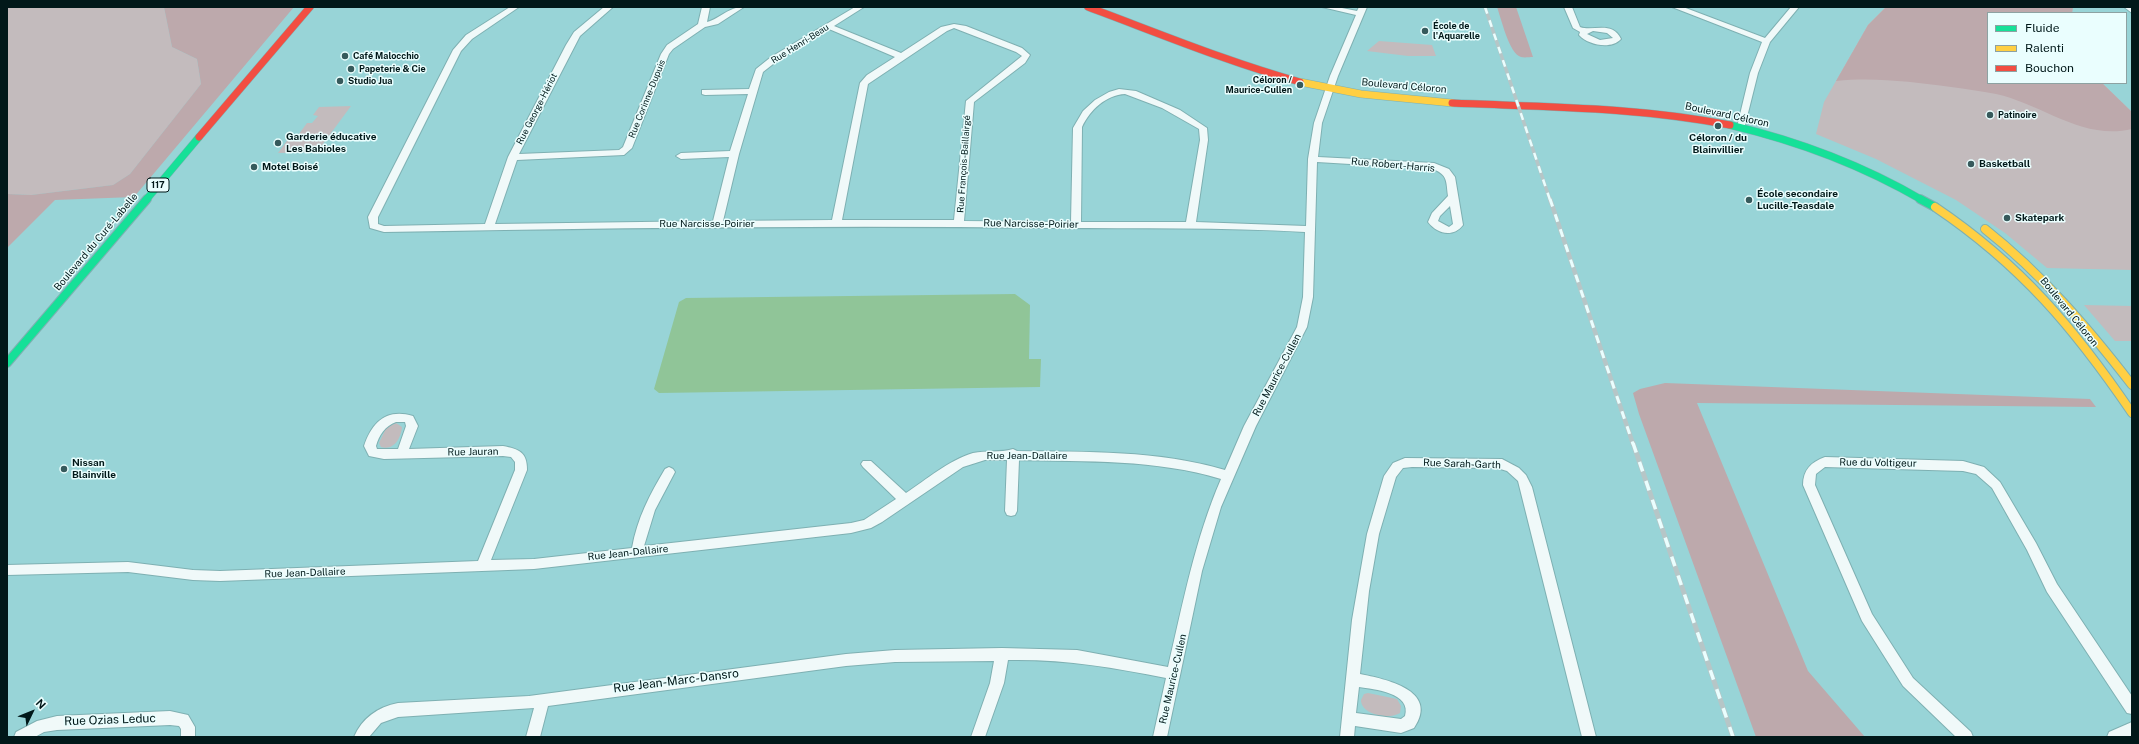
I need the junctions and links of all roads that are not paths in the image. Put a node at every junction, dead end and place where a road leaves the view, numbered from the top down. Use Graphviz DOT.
graph roads {
  1 [pos="310,7"];
  2 [pos="515,7"];
  3 [pos="609,7"];
  4 [pos="706,7"];
  5 [pos="740,7"];
  6 [pos="860,7"];
  7 [pos="1088,7"];
  8 [pos="1326,7"];
  9 [pos="1568,7"];
  10 [pos="1676,7"];
  11 [pos="1795,7"];
  12 [pos="2128,7"];
  13 [pos="1362,11"];
  14 [pos="2132,11"];
  15 [pos="702,25"];
  16 [pos="828,26"];
  17 [pos="1584,31"];
  18 [pos="1766,41"];
  19 [pos="902,56"];
  20 [pos="1331,84"];
  21 [pos="753,91"];
  22 [pos="705,92"];
  23 [pos="1445,93"];
  24 [pos="1464,94"];
  25 [pos="1742,123"];
  26 [pos="734,154"];
  27 [pos="681,156"];
  28 [pos="513,157"];
  29 [pos="1313,159"];
  30 [pos="1908,181"];
  31 [pos="1452,198"];
  32 [pos="959,222"];
  33 [pos="1978,223"];
  34 [pos="717,224"];
  35 [pos="836,224"];
  36 [pos="1191,224"];
  37 [pos="1076,225"];
  38 [pos="489,227"];
  39 [pos="1310,229"];
  40 [pos="7,363"];
  41 [pos="2132,385"];
  42 [pos="2132,413"];
  43 [pos="402,453"];
  44 [pos="1013,454"];
  45 [pos="867,464"];
  46 [pos="669,472"];
  47 [pos="1228,476"];
  48 [pos="905,500"];
  49 [pos="1011,511"];
  50 [pos="637,552"];
  51 [pos="482,567"];
  52 [pos="7,570"];
  53 [pos="1002,654"];
  54 [pos="1174,674"];
  55 [pos="1352,679"];
  56 [pos="543,700"];
  57 [pos="2132,708"];
  58 [pos="1349,719"];
  59 [pos="2132,729"];
  60 [pos="21,737"];
  61 [pos="188,737"];
  62 [pos="361,737"];
  63 [pos="533,737"];
  64 [pos="978,737"];
  65 [pos="1160,737"];
  66 [pos="1347,737"];
  67 [pos="1589,737"];
  68 [pos="1966,737"];
  69 [pos="2114,737"];
  1 -- 40 [label="street, Boulevard du Curé-Labelle / 117"];
  2 -- 38 [label="street, Rue Narcisse-Poirier"];
  3 -- 28 [label="street, Rue George-Hériot"];
  4 -- 15 [label="street"];
  5 -- 15 [label="street, Rue Corinne-Dupuis"];
  6 -- 16 [label="street, Rue Henri-Beau"];
  7 -- 20 [label="street, Boulevard Céloron"];
  8 -- 13 [label="street"];
  9 -- 17 [label="street"];
  10 -- 18 [label="street"];
  11 -- 18 [label="street"];
  12 -- 14 [label="street"];
  13 -- 20 [label="street, Rue Maurice-Cullen"];
  15 -- 28 [label="street, Rue Corinne-Dupuis"];
  16 -- 19 [label="street"];
  16 -- 21 [label="street, Rue Henri-Beau"];
  18 -- 25 [label="street"];
  19 -- 32 [label="street, Rue François-Baillairgé"];
  19 -- 35 [label="street, Rue François-Baillairgé"];
  20 -- 23 [label="street, Boulevard Céloron"];
  20 -- 25 [label="street, Boulevard Céloron"];
  20 -- 29 [label="street, Rue Maurice-Cullen"];
  21 -- 22 [label="street"];
  21 -- 26 [label="street, Rue Henri-Beau"];
  24 -- 25 [label="street, Boulevard Céloron"];
  25 -- 30 [label="street, Boulevard Céloron"];
  25 -- 42 [label="street, Boulevard Céloron"];
  26 -- 27 [label="street"];
  26 -- 34 [label="street, Rue Henri-Beau"];
  28 -- 38 [label="street, Rue George-Hériot"];
  29 -- 31 [label="street, Rue Robert-Harris"];
  29 -- 39 [label="street, Rue Maurice-Cullen"];
  32 -- 35 [label="street, Rue Narcisse-Poirier"];
  32 -- 37 [label="street, Rue Narcisse-Poirier"];
  33 -- 41 [label="street, Boulevard Céloron"];
  34 -- 35 [label="street, Rue Narcisse-Poirier"];
  34 -- 38 [label="street, Rue Narcisse-Poirier"];
  36 -- 37 [label="street, Rue Narcisse-Poirier"];
  36 -- 37 [label="street"];
  36 -- 39 [label="street, Rue Narcisse-Poirier"];
  39 -- 47 [label="street, Rue Maurice-Cullen"];
  43 -- 51 [label="street, Rue Jauran"];
  44 -- 47 [label="street, Rue Jean-Dallaire"];
  44 -- 48 [label="street, Rue Jean-Dallaire"];
  44 -- 49 [label="street"];
  45 -- 48 [label="street"];
  46 -- 50 [label="street"];
  47 -- 54 [label="street, Rue Maurice-Cullen"];
  48 -- 50 [label="street, Rue Jean-Dallaire"];
  50 -- 51 [label="street, Rue Jean-Dallaire"];
  51 -- 52 [label="street, Rue Jean-Dallaire"];
  53 -- 54 [label="street, Rue Jean-Marc-Dansro"];
  53 -- 56 [label="street, Rue Jean-Marc-Dansro"];
  53 -- 64 [label="street"];
  54 -- 65 [label="street, Rue Maurice-Cullen"];
  55 -- 58 [label="street, Rue Sarah-Garth"];
  55 -- 58 [label="street"];
  55 -- 67 [label="street, Rue Sarah-Garth"];
  56 -- 62 [label="street, Rue Jean-Marc-Dansro"];
  56 -- 63 [label="street"];
  57 -- 68 [label="street, Rue du Voltigeur"];
  58 -- 66 [label="street, Rue Sarah-Garth"];
  59 -- 69 [label="street"];
  60 -- 61 [label="street, Rue Ozias Leduc"];
}
